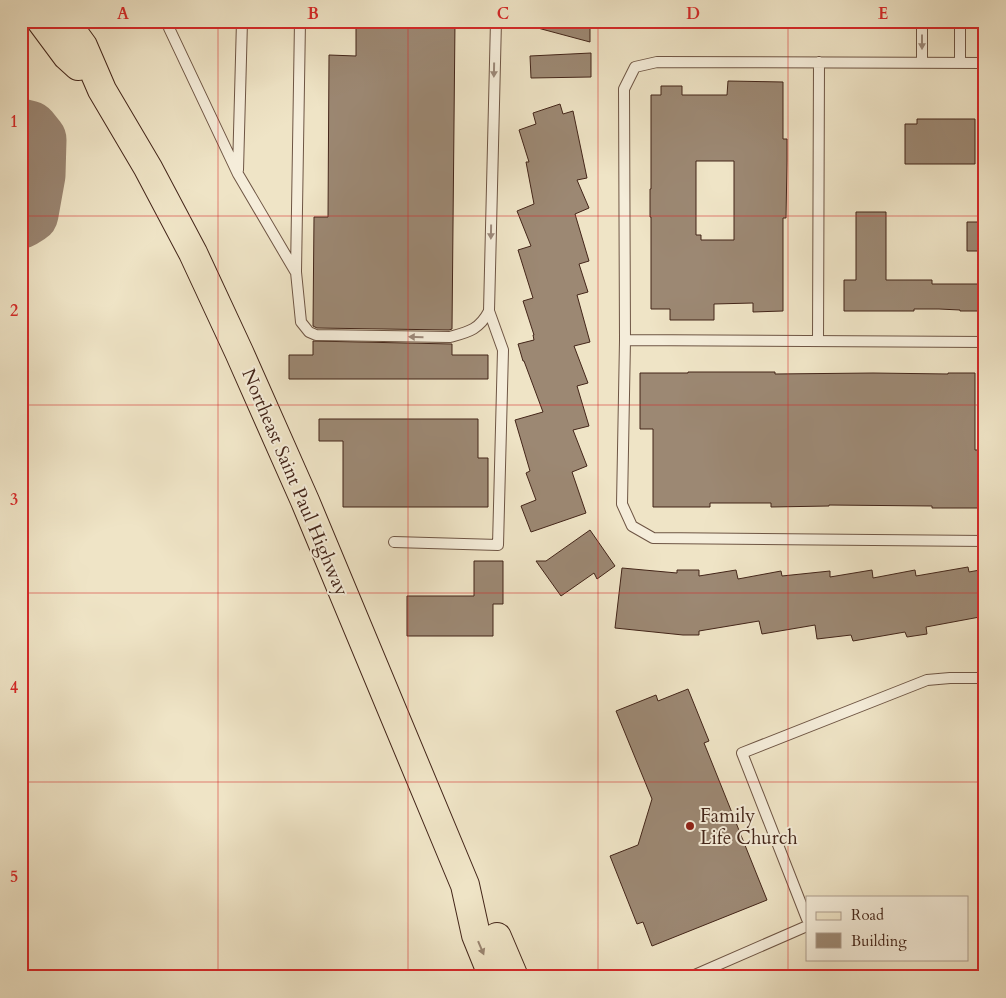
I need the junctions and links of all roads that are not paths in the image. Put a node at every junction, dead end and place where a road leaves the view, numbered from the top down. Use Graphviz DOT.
graph roads {
  1 [pos="41,21"];
  2 [pos="65,21"];
  3 [pos="169,21"];
  4 [pos="242,21"];
  5 [pos="300,21"];
  6 [pos="496,21"];
  7 [pos="922,21"];
  8 [pos="960,21"];
  9 [pos="820,62"];
  10 [pos="922,63"];
  11 [pos="960,63"];
  12 [pos="985,63"];
  13 [pos="102,90"];
  14 [pos="238,174"];
  15 [pos="296,272"];
  16 [pos="489,311"];
  17 [pos="624,340"];
  18 [pos="818,341"];
  19 [pos="985,342"];
  20 [pos="985,540"];
  21 [pos="394,542"];
  22 [pos="985,678"];
  23 [pos="465,885"];
  24 [pos="806,915"];
  25 [pos="806,926"];
  26 [pos="493,977"];
  27 [pos="514,977"];
  28 [pos="690,977"];
  1 -- 13 [label="main road"];
  2 -- 13 [label="main road"];
  3 -- 14 [label="lane"];
  4 -- 14 [label="lane"];
  5 -- 15 [label="lane"];
  6 -- 16 [label="lane, one-way"];
  7 -- 10 [label="lane, one-way"];
  8 -- 11 [label="lane"];
  9 -- 10 [label="lane"];
  9 -- 17 [label="lane"];
  9 -- 18 [label="lane"];
  10 -- 11 [label="lane"];
  11 -- 12 [label="lane"];
  13 -- 23 [label="main road, Northeast Saint Paul Highway"];
  14 -- 15 [label="lane"];
  16 -- 15 [label="lane, one-way"];
  16 -- 21 [label="lane"];
  17 -- 18 [label="lane"];
  17 -- 20 [label="lane"];
  18 -- 19 [label="lane"];
  22 -- 24 [label="lane"];
  23 -- 26 [label="main road, Northeast Saint Paul Highway, one-way"];
  23 -- 27 [label="main road, Northeast Saint Paul Highway"];
  25 -- 28 [label="lane"];
}
